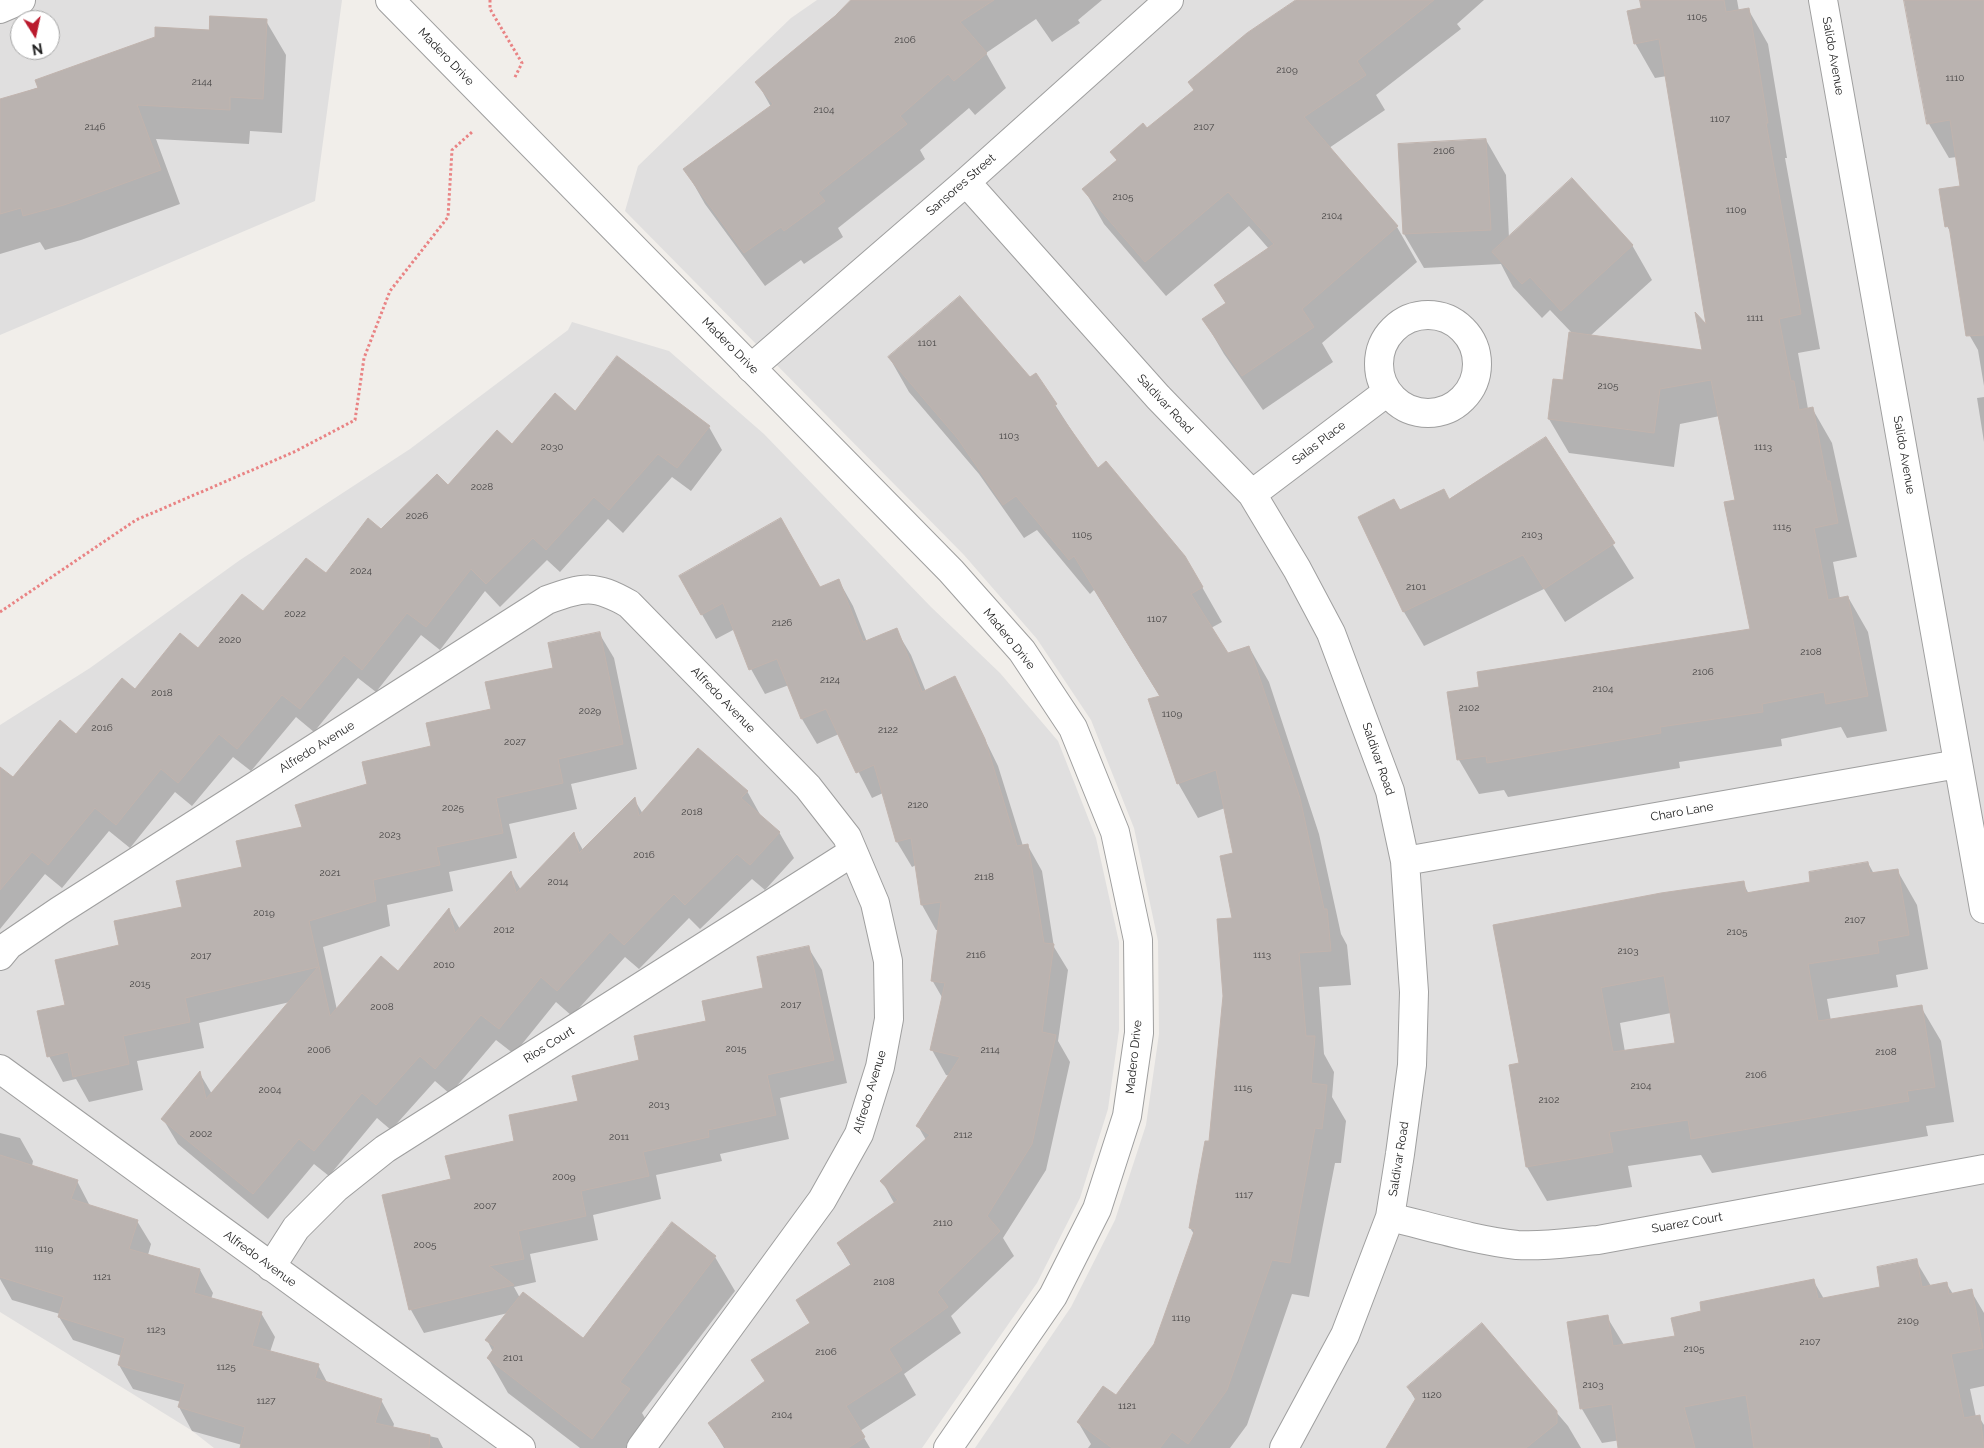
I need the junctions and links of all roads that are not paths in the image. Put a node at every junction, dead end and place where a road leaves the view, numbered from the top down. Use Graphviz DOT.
graph roads {
  1 [pos="20,0"];
  2 [pos="390,0"];
  3 [pos="1168,0"];
  4 [pos="1824,0"];
  5 [pos="0,9"];
  6 [pos="966,182"];
  7 [pos="751,368"];
  8 [pos="1387,392"];
  9 [pos="1252,494"];
  10 [pos="1958,764"];
  11 [pos="853,852"];
  12 [pos="1405,861"];
  13 [pos="1984,909"];
  14 [pos="0,956"];
  15 [pos="0,1069"];
  16 [pos="1984,1169"];
  17 [pos="1390,1217"];
  18 [pos="271,1267"];
  19 [pos="521,1448"];
  20 [pos="641,1448"];
  21 [pos="948,1448"];
  22 [pos="1284,1448"];
  1 -- 5 [label="street"];
  2 -- 7 [label="street, Madero Drive"];
  3 -- 6 [label="street, Sansores Street"];
  4 -- 10 [label="street, Salido Avenue"];
  6 -- 7 [label="street, Sansores Street"];
  6 -- 9 [label="street, Saldivar Road"];
  7 -- 21 [label="street, Madero Drive"];
  8 -- 9 [label="street, Salas Place"];
  9 -- 12 [label="street, Saldivar Road"];
  10 -- 12 [label="street, Charo Lane"];
  10 -- 13 [label="street, Salido Avenue"];
  11 -- 14 [label="street, Alfredo Avenue"];
  11 -- 18 [label="street, Rios Court"];
  11 -- 20 [label="street, Alfredo Avenue"];
  12 -- 17 [label="street, Saldivar Road"];
  15 -- 18 [label="street, Alfredo Avenue"];
  16 -- 17 [label="street, Suarez Court"];
  17 -- 22 [label="street, Saldivar Road"];
  18 -- 19 [label="street, Alfredo Avenue"];
}
